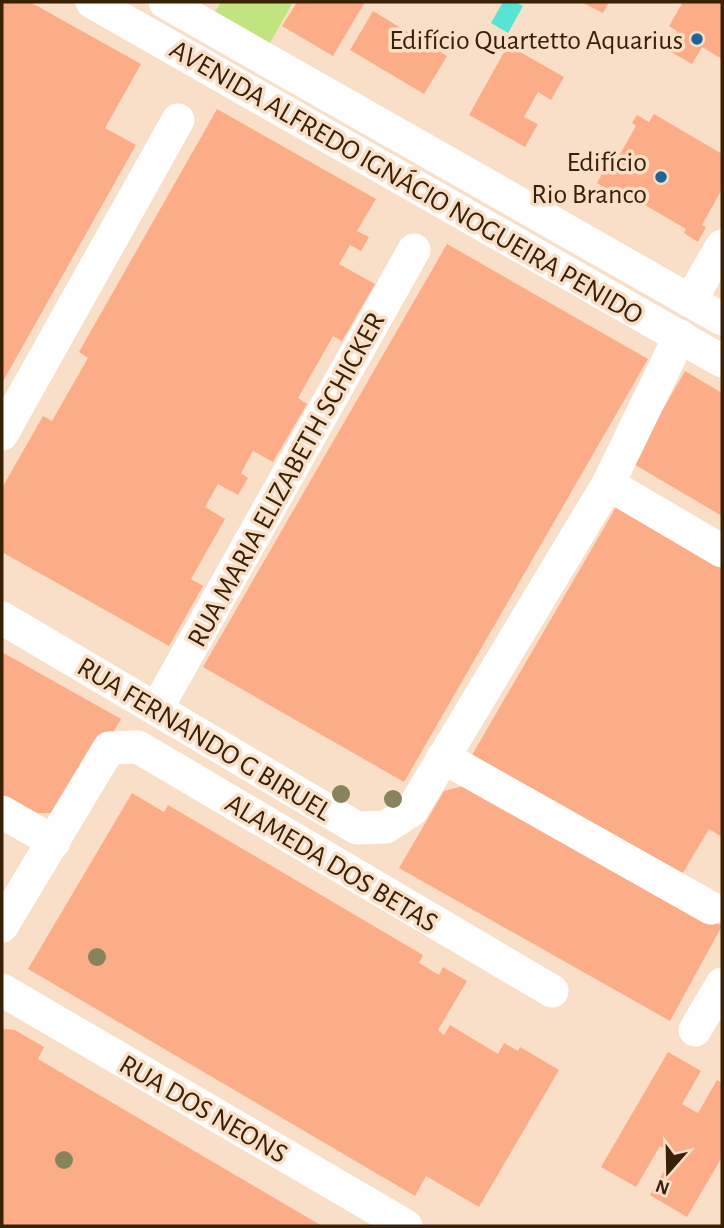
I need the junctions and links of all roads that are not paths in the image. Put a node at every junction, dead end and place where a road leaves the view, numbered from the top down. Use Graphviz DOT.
graph roads {
  1 [pos="92,2"];
  2 [pos="166,2"];
  3 [pos="178,120"];
  4 [pos="544,217"];
  5 [pos="722,246"];
  6 [pos="595,247"];
  7 [pos="524,248"];
  8 [pos="414,250"];
  9 [pos="574,279"];
  10 [pos="690,301"];
  11 [pos="722,319"];
  12 [pos="680,337"];
  13 [pos="722,361"];
  14 [pos="2,434"];
  15 [pos="608,484"];
  16 [pos="722,551"];
  17 [pos="2,618"];
  18 [pos="157,708"];
  19 [pos="443,757"];
  20 [pos="2,812"];
  21 [pos="54,842"];
  22 [pos="711,908"];
  23 [pos="2,926"];
  24 [pos="722,984"];
  25 [pos="2,990"];
  26 [pos="552,991"];
  27 [pos="695,1030"];
  28 [pos="406,1226"];
  1 -- 7 [label="street, AVENIDA ALFREDO IGNÁCIO NOGUEIRA PENIDO"];
  2 -- 4 [label="street, AVENIDA ALFREDO IGNÁCIO NOGUEIRA PENIDO"];
  3 -- 14 [label="street"];
  4 -- 6 [label="street, AVENIDA ALFREDO IGNÁCIO NOGUEIRA PENIDO"];
  4 -- 7 [label="street"];
  5 -- 10 [label="street"];
  6 -- 9 [label="street"];
  6 -- 10 [label="street, AVENIDA ALFREDO IGNÁCIO NOGUEIRA PENIDO"];
  7 -- 9 [label="street, AVENIDA ALFREDO IGNÁCIO NOGUEIRA PENIDO"];
  8 -- 18 [label="street, RUA MARIA ELIZABETH SCHICKER"];
  9 -- 12 [label="street, AVENIDA ALFREDO IGNÁCIO NOGUEIRA PENIDO"];
  10 -- 11 [label="street, AVENIDA ALFREDO IGNÁCIO NOGUEIRA PENIDO"];
  12 -- 13 [label="street, AVENIDA ALFREDO IGNÁCIO NOGUEIRA PENIDO"];
  12 -- 15 [label="street"];
  15 -- 16 [label="street"];
  15 -- 19 [label="street"];
  17 -- 18 [label="street, RUA FERNANDO G BIRUEL"];
  18 -- 19 [label="street, RUA FERNANDO G BIRUEL"];
  19 -- 22 [label="street"];
  20 -- 21 [label="street"];
  21 -- 23 [label="street"];
  21 -- 26 [label="street, ALAMEDA DOS BETAS"];
  24 -- 27 [label="street"];
  25 -- 28 [label="street, RUA DOS NEONS"];
}
